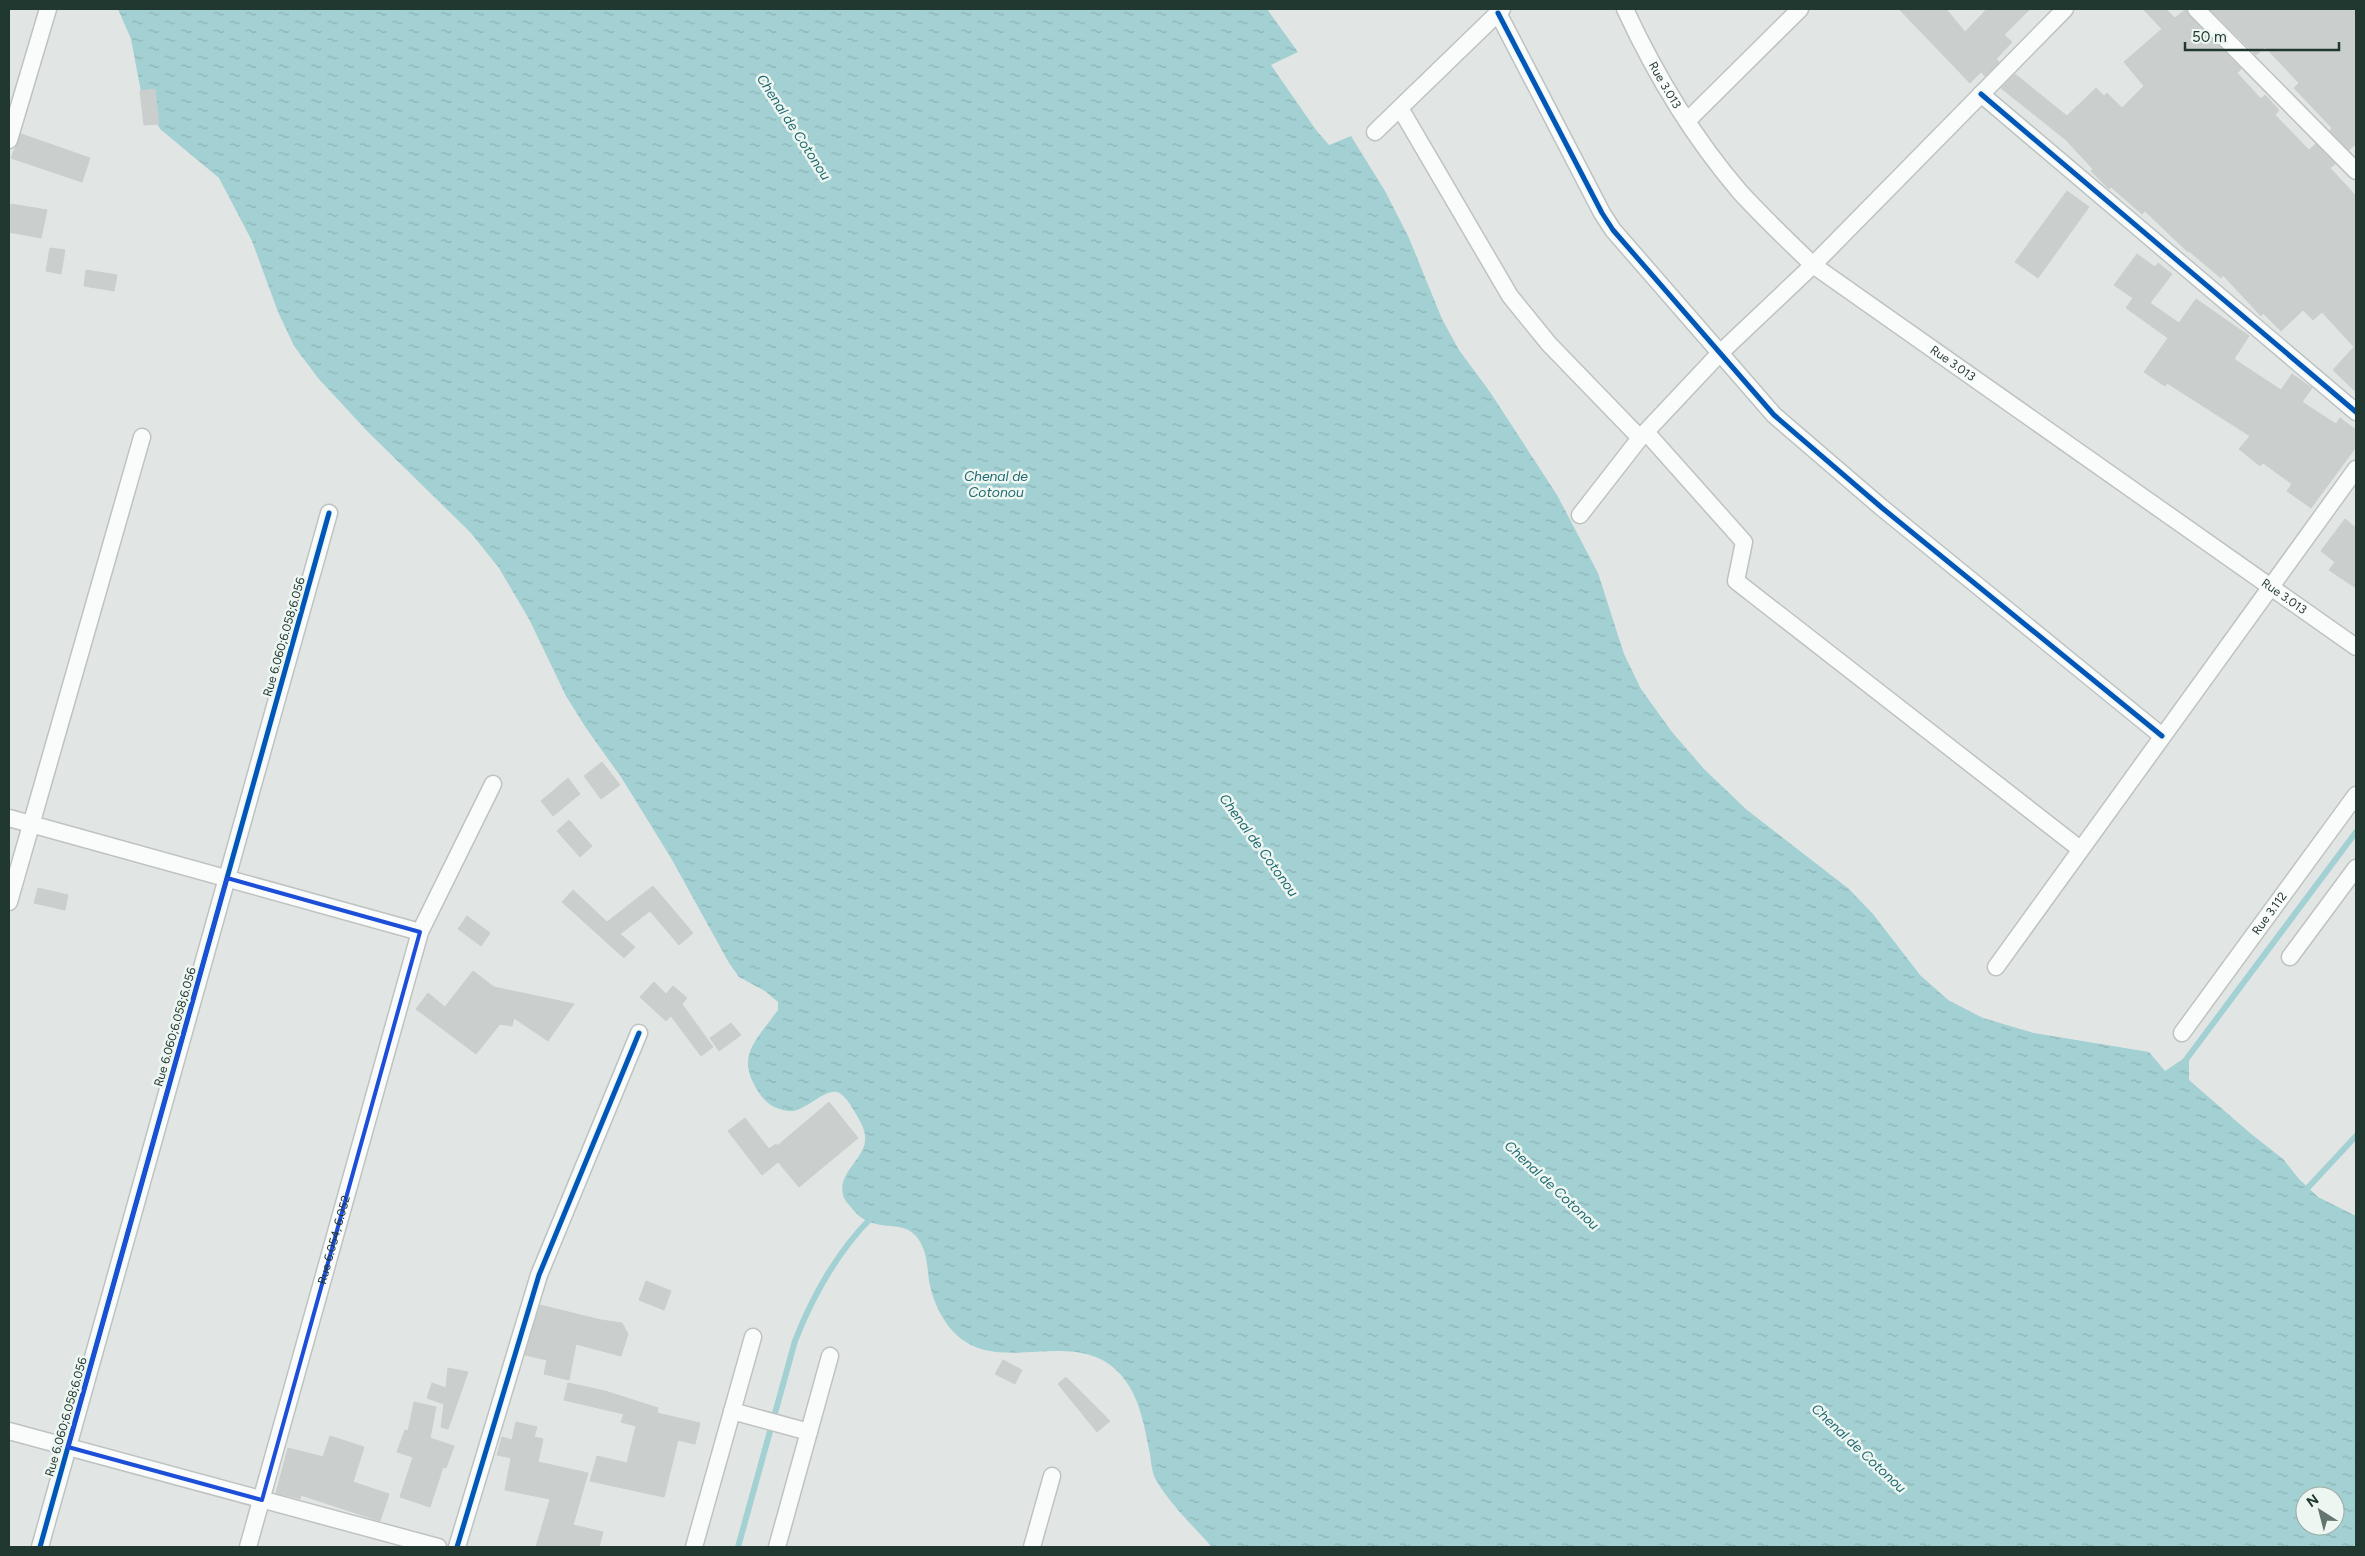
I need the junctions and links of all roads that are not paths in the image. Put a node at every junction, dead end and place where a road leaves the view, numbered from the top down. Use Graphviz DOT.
graph roads {
  1 [pos="48,9"];
  2 [pos="1625,9"];
  3 [pos="1800,9"];
  4 [pos="2065,9"];
  5 [pos="2196,9"];
  6 [pos="1500,11"];
  7 [pos="1981,94"];
  8 [pos="1400,108"];
  9 [pos="1687,121"];
  10 [pos="1375,132"];
  11 [pos="9,140"];
  12 [pos="2356,172"];
  13 [pos="1813,265"];
  14 [pos="1719,354"];
  15 [pos="2356,412"];
  16 [pos="1643,435"];
  17 [pos="142,437"];
  18 [pos="2356,469"];
  19 [pos="329,513"];
  20 [pos="1580,515"];
  21 [pos="2271,587"];
  22 [pos="2356,647"];
  23 [pos="2162,736"];
  24 [pos="493,784"];
  25 [pos="2356,795"];
  26 [pos="9,818"];
  27 [pos="29,824"];
  28 [pos="2080,849"];
  29 [pos="2356,868"];
  30 [pos="227,878"];
  31 [pos="9,902"];
  32 [pos="420,932"];
  33 [pos="2290,957"];
  34 [pos="1996,967"];
  35 [pos="639,1033"];
  36 [pos="2182,1033"];
  37 [pos="753,1337"];
  38 [pos="830,1356"];
  39 [pos="732,1411"];
  40 [pos="9,1431"];
  41 [pos="809,1432"];
  42 [pos="68,1447"];
  43 [pos="1052,1476"];
  44 [pos="262,1500"];
  45 [pos="40,1547"];
  46 [pos="248,1547"];
  47 [pos="438,1547"];
  48 [pos="457,1547"];
  49 [pos="694,1547"];
  50 [pos="777,1547"];
  51 [pos="1032,1547"];
  1 -- 11 [label="street"];
  2 -- 9 [label="street, Rue 3.013"];
  3 -- 9 [label="street"];
  4 -- 7 [label="street"];
  5 -- 12 [label="street"];
  6 -- 8 [label="street"];
  6 -- 14 [label="street"];
  7 -- 13 [label="street"];
  7 -- 15 [label="street"];
  8 -- 10 [label="street"];
  8 -- 16 [label="street"];
  9 -- 13 [label="street, Rue 3.013"];
  13 -- 14 [label="street"];
  13 -- 21 [label="street, Rue 3.013"];
  14 -- 16 [label="street"];
  14 -- 23 [label="street"];
  16 -- 20 [label="street"];
  16 -- 28 [label="street"];
  17 -- 27 [label="street"];
  18 -- 21 [label="street"];
  19 -- 30 [label="street, Rue 6.060;6.058;6.056"];
  21 -- 22 [label="street, Rue 3.013"];
  21 -- 23 [label="street"];
  23 -- 28 [label="street"];
  24 -- 32 [label="street, Rue 6.054, 6.052"];
  25 -- 36 [label="street, Rue 3.112"];
  26 -- 27 [label="street"];
  27 -- 30 [label="street"];
  27 -- 31 [label="street"];
  28 -- 34 [label="street"];
  29 -- 33 [label="street"];
  30 -- 32 [label="street"];
  30 -- 42 [label="street, Rue 6.060;6.058;6.056"];
  32 -- 44 [label="street, Rue 6.054, 6.052"];
  35 -- 48 [label="street"];
  37 -- 39 [label="street"];
  38 -- 41 [label="street"];
  39 -- 41 [label="street"];
  39 -- 49 [label="street"];
  40 -- 42 [label="street"];
  41 -- 50 [label="street"];
  42 -- 44 [label="street"];
  42 -- 45 [label="street, Rue 6.060;6.058;6.056"];
  43 -- 51 [label="street"];
  44 -- 46 [label="street, Rue 6.054, 6.052"];
  44 -- 47 [label="street"];
}
